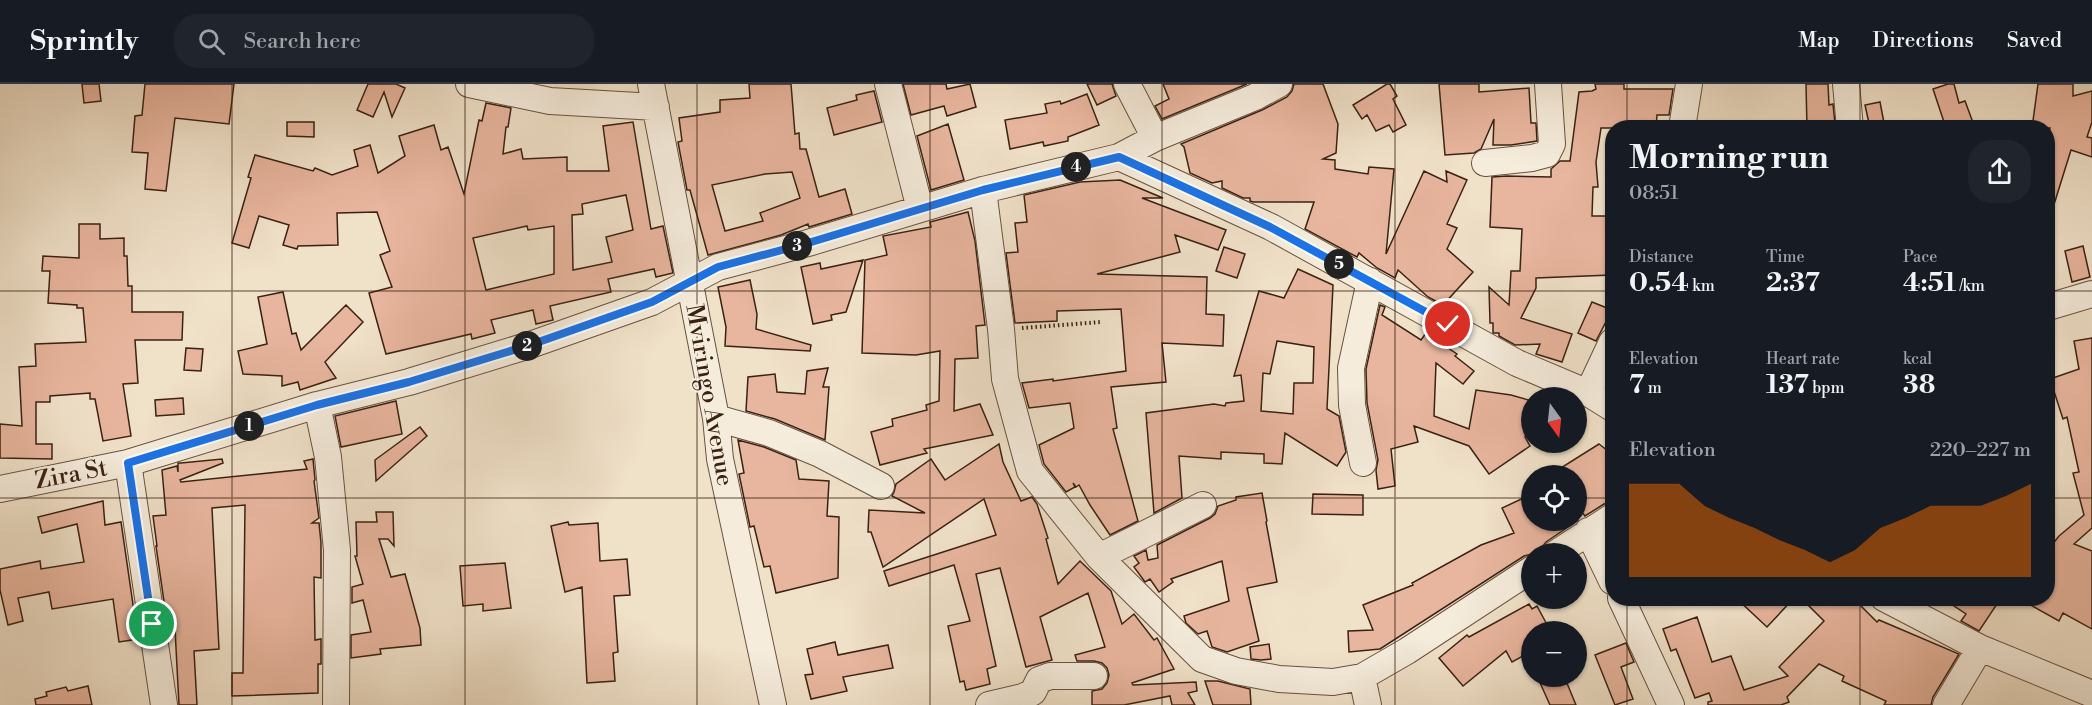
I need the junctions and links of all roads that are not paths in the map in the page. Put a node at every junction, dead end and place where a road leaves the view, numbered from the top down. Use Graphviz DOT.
graph roads {
  1 [pos="469,84"];
  2 [pos="888,84"];
  3 [pos="1127,84"];
  4 [pos="1279,84"];
  5 [pos="1548,84"];
  6 [pos="1689,84"];
  7 [pos="1846,84"];
  8 [pos="653,95"];
  9 [pos="1683,120"];
  10 [pos="1849,120"];
  11 [pos="1155,138"];
  12 [pos="1119,157"];
  13 [pos="1485,163"];
  14 [pos="983,190"];
  15 [pos="920,209"];
  16 [pos="690,281"];
  17 [pos="1370,281"];
  18 [pos="2092,294"];
  19 [pos="2055,305"];
  20 [pos="1605,356"];
  21 [pos="1573,387"];
  22 [pos="1587,393"];
  23 [pos="1605,404"];
  24 [pos="317,405"];
  25 [pos="716,418"];
  26 [pos="1363,462"];
  27 [pos="128,463"];
  28 [pos="881,486"];
  29 [pos="0,489"];
  30 [pos="1203,505"];
  31 [pos="1605,521"];
  32 [pos="1588,531"];
  33 [pos="1571,543"];
  34 [pos="1099,557"];
  35 [pos="1605,566"];
  36 [pos="1521,576"];
  37 [pos="1625,606"];
  38 [pos="1899,606"];
  39 [pos="1980,648"];
  40 [pos="1094,676"];
  41 [pos="1362,677"];
  42 [pos="2092,694"];
  43 [pos="164,705"];
  44 [pos="336,705"];
  45 [pos="773,705"];
  46 [pos="989,705"];
  47 [pos="1368,705"];
  48 [pos="1671,705"];
  49 [pos="1946,705"];
  1 -- 8 [label="street"];
  2 -- 15 [label="street"];
  3 -- 11 [label="street"];
  4 -- 11 [label="street, Zira St"];
  5 -- 13 [label="street"];
  6 -- 9 [label="street"];
  7 -- 10 [label="street"];
  8 -- 16 [label="street, Mviringo Avenue"];
  11 -- 12 [label="street, Zira St"];
  12 -- 14 [label="street, Zira St"];
  12 -- 17 [label="street"];
  14 -- 15 [label="street, Zira St"];
  14 -- 34 [label="street"];
  15 -- 16 [label="street, Zira St"];
  16 -- 24 [label="street, Zira St"];
  16 -- 25 [label="street, Mviringo Avenue"];
  17 -- 21 [label="street"];
  17 -- 26 [label="street"];
  18 -- 19 [label="street"];
  20 -- 22 [label="street"];
  22 -- 23 [label="street"];
  24 -- 27 [label="street, Zira St"];
  24 -- 44 [label="street"];
  25 -- 28 [label="street"];
  25 -- 45 [label="street, Mviringo Avenue"];
  27 -- 29 [label="street, Zira St"];
  27 -- 43 [label="street"];
  30 -- 34 [label="street"];
  31 -- 32 [label="street"];
  32 -- 33 [label="street"];
  32 -- 35 [label="street"];
  34 -- 41 [label="street"];
  36 -- 41 [label="street"];
  37 -- 48 [label="street"];
  38 -- 39 [label="street"];
  39 -- 42 [label="street"];
  39 -- 49 [label="street"];
  40 -- 46 [label="street"];
  41 -- 47 [label="street"];
}
